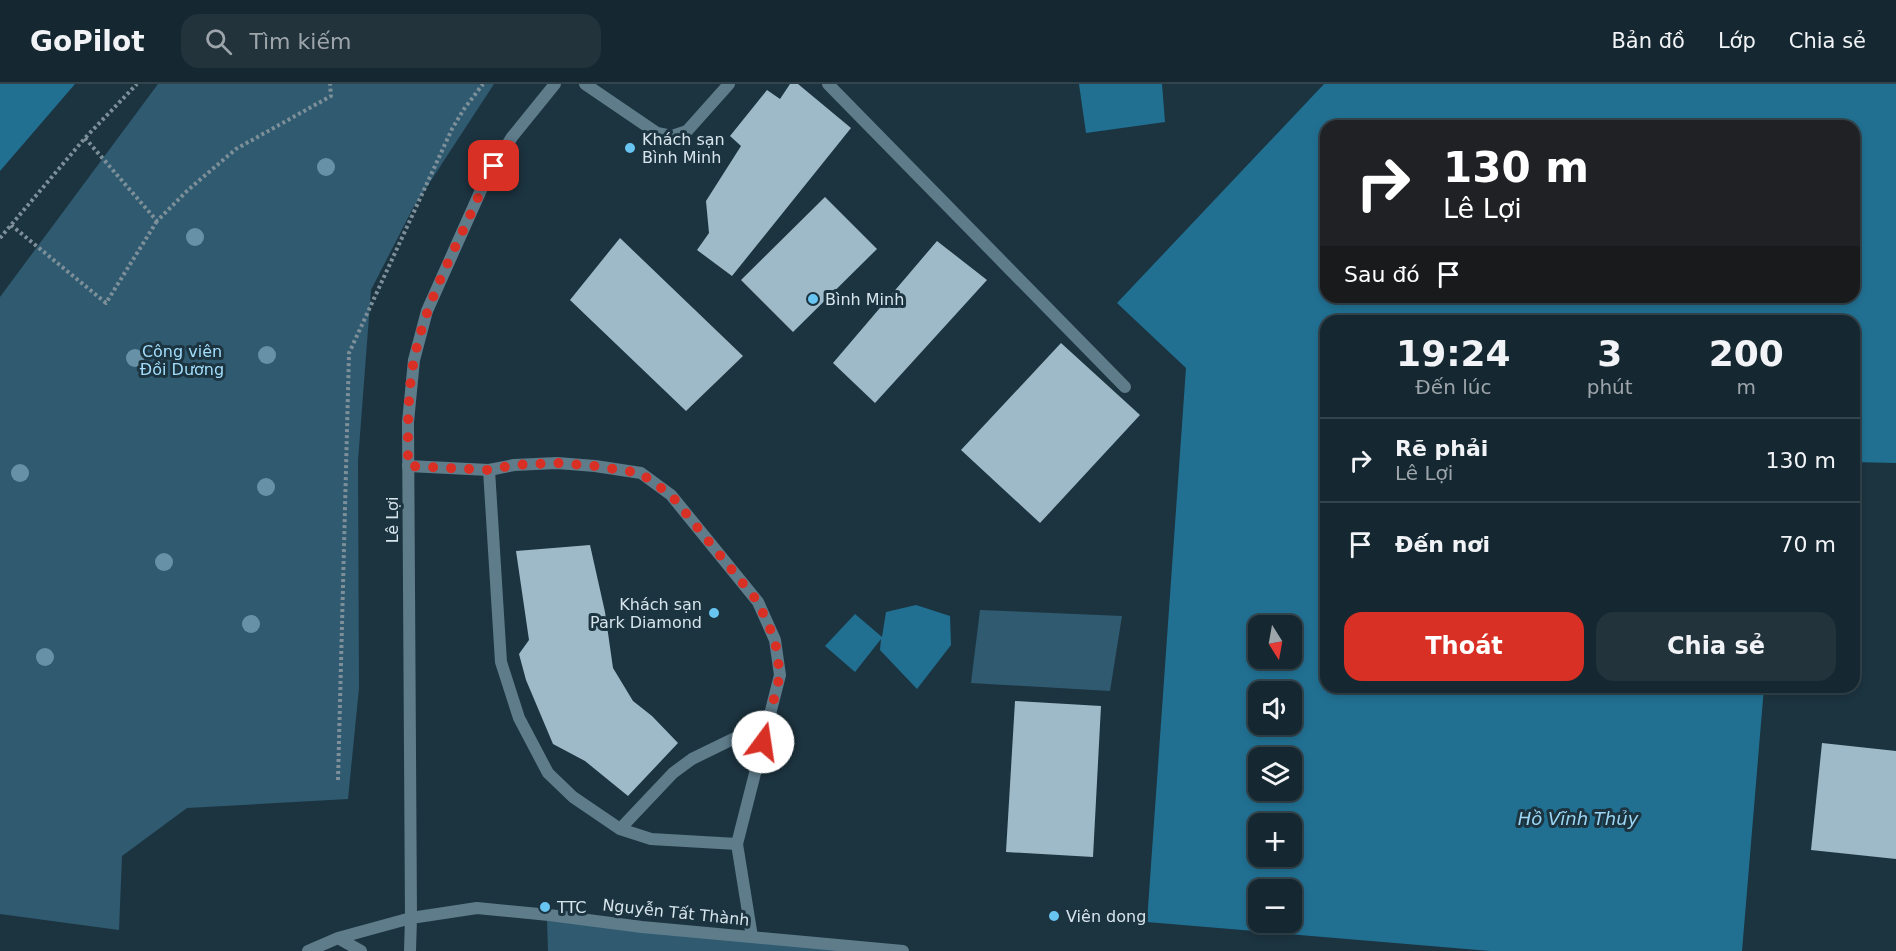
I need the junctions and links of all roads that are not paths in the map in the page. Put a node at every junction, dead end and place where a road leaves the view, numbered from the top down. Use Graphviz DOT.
graph roads {
  1 [pos="555,84"];
  2 [pos="585,84"];
  3 [pos="729,84"];
  4 [pos="828,84"];
  5 [pos="1125,387"];
  6 [pos="408,466"];
  7 [pos="489,470"];
  8 [pos="768,722"];
  9 [pos="620,829"];
  10 [pos="737,844"];
  11 [pos="411,918"];
  12 [pos="752,937"];
  13 [pos="338,938"];
  14 [pos="308,951"];
  15 [pos="361,951"];
  16 [pos="410,951"];
  17 [pos="903,951"];
  1 -- 6 [label="street, Lê Lợi"];
  2 -- 3 [label="street"];
  4 -- 5 [label="street"];
  6 -- 7 [label="street"];
  6 -- 11 [label="street, Lê Lợi"];
  7 -- 8 [label="street"];
  7 -- 9 [label="street"];
  8 -- 9 [label="street"];
  8 -- 10 [label="street"];
  9 -- 10 [label="street"];
  10 -- 12 [label="street"];
  11 -- 12 [label="street, Nguyễn Tất Thành"];
  11 -- 13 [label="street"];
  11 -- 16 [label="street, Lê Lợi"];
  12 -- 17 [label="street, Nguyễn Tất Thành"];
  13 -- 14 [label="street"];
  13 -- 15 [label="street"];
}
